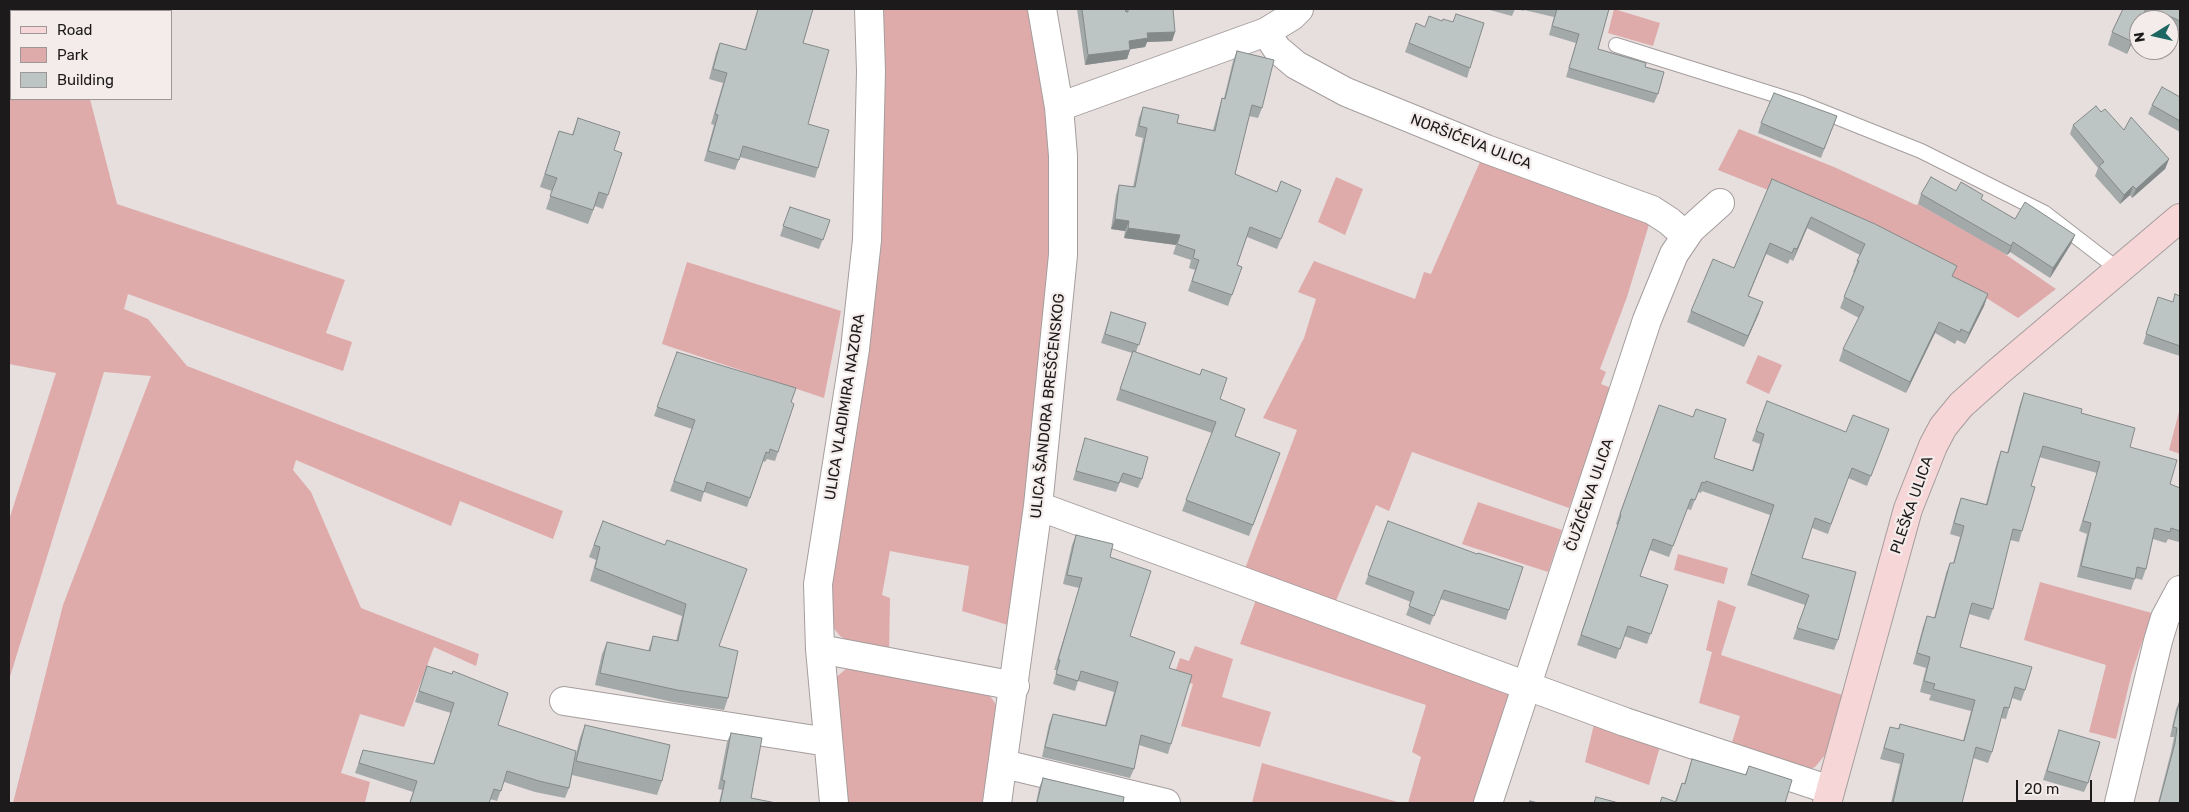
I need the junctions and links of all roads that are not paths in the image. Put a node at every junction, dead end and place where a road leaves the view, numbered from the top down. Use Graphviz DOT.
graph roads {
  1 [pos="869,9"];
  2 [pos="1042,9"];
  3 [pos="1299,9"];
  4 [pos="1266,32"];
  5 [pos="1616,45"];
  6 [pos="1059,107"];
  7 [pos="1720,203"];
  8 [pos="2180,218"];
  9 [pos="1686,236"];
  10 [pos="2119,270"];
  11 [pos="1038,506"];
  12 [pos="2180,590"];
  13 [pos="820,649"];
  14 [pos="1526,685"];
  15 [pos="1014,686"];
  16 [pos="564,701"];
  17 [pos="828,742"];
  18 [pos="1004,764"];
  19 [pos="1829,796"];
  20 [pos="834,803"];
  21 [pos="997,803"];
  22 [pos="1166,803"];
  23 [pos="1488,803"];
  24 [pos="2119,803"];
  1 -- 13 [label="street, ULICA VLADIMIRA NAZORA"];
  2 -- 6 [label="street, ULICA ŠANDORA BREŠČENSKOG"];
  3 -- 4 [label="street"];
  4 -- 6 [label="street"];
  4 -- 9 [label="street, NORŠIĆEVA ULICA"];
  5 -- 10 [label="lane"];
  6 -- 11 [label="street, ULICA ŠANDORA BREŠČENSKOG"];
  7 -- 9 [label="street, ČUŽIĆEVA ULICA"];
  8 -- 10 [label="street, PLEŠKA ULICA"];
  9 -- 14 [label="street, ČUŽIĆEVA ULICA"];
  10 -- 19 [label="street, PLEŠKA ULICA"];
  11 -- 14 [label="street"];
  11 -- 15 [label="street, ULICA ŠANDORA BREŠČENSKOG"];
  12 -- 24 [label="street"];
  13 -- 15 [label="street"];
  13 -- 17 [label="street, ULICA VLADIMIRA NAZORA"];
  14 -- 19 [label="street"];
  14 -- 23 [label="street, ČUŽIĆEVA ULICA"];
  15 -- 18 [label="street, ULICA ŠANDORA BREŠČENSKOG"];
  16 -- 17 [label="street"];
  17 -- 20 [label="street, ULICA VLADIMIRA NAZORA"];
  18 -- 21 [label="street, ULICA ŠANDORA BREŠČENSKOG"];
  18 -- 22 [label="street"];
}
